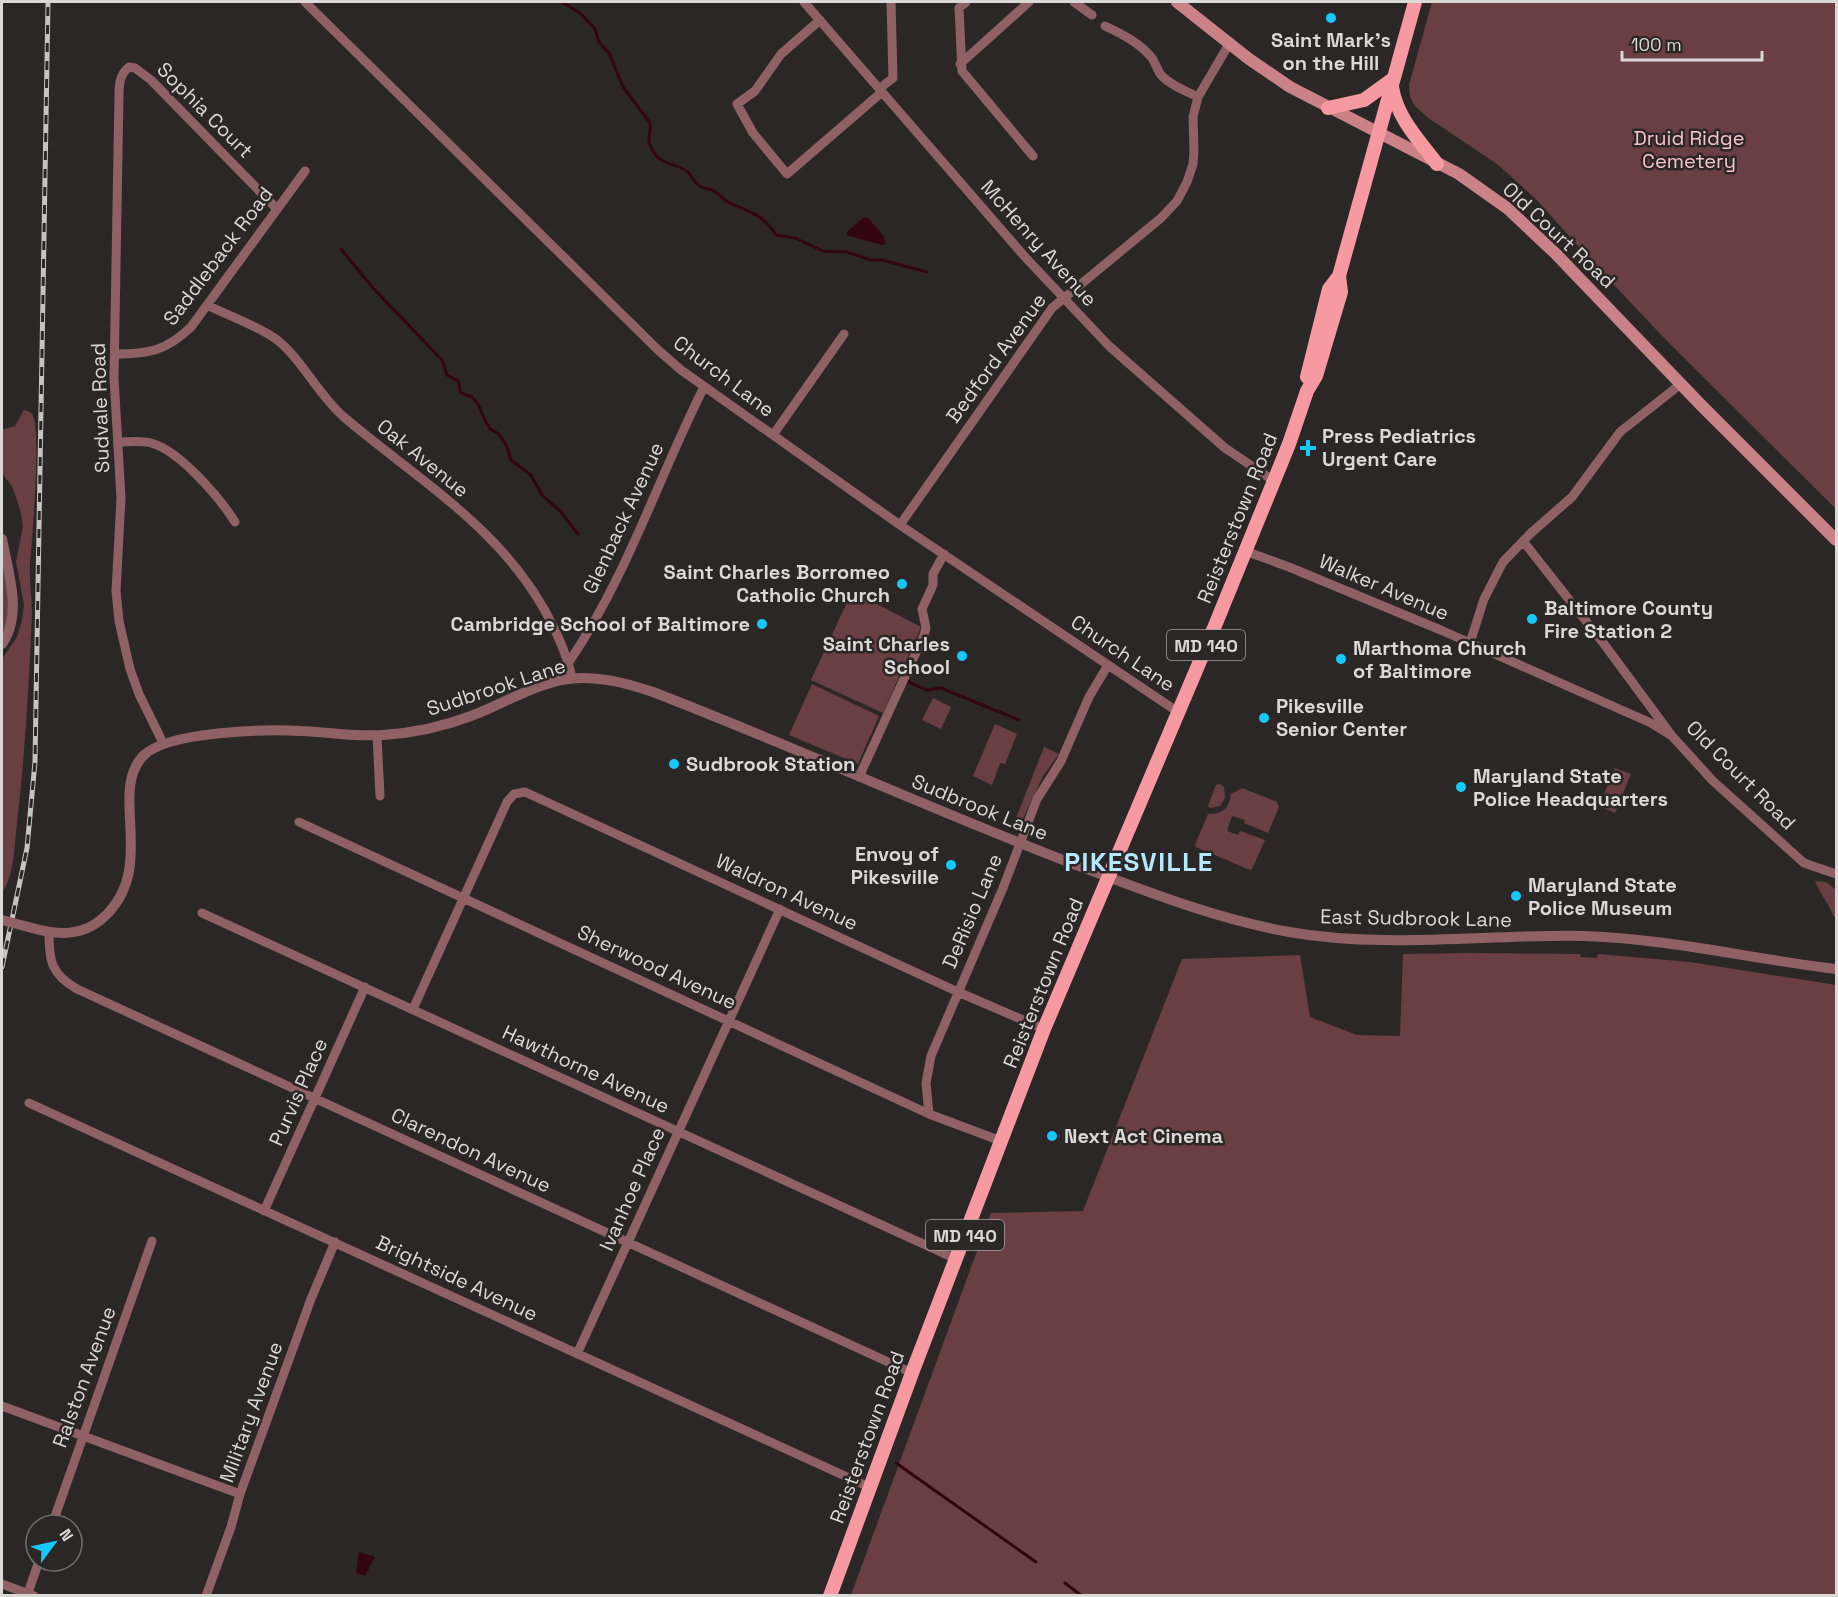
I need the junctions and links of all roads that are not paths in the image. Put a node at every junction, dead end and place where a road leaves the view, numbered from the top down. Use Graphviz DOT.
graph roads {
  1 [pos="305,2"];
  2 [pos="804,2"];
  3 [pos="891,2"];
  4 [pos="966,2"];
  5 [pos="1029,2"];
  6 [pos="1074,2"];
  7 [pos="1177,2"];
  8 [pos="1415,2"];
  9 [pos="1092,15"];
  10 [pos="820,20"];
  11 [pos="1105,26"];
  12 [pos="1229,44"];
  13 [pos="960,64"];
  14 [pos="129,67"];
  15 [pos="1393,82"];
  16 [pos="881,91"];
  17 [pos="1198,97"];
  18 [pos="1328,108"];
  19 [pos="1378,133"];
  20 [pos="1033,156"];
  21 [pos="1437,164"];
  22 [pos="305,171"];
  23 [pos="277,209"];
  24 [pos="1062,298"];
  25 [pos="207,305"];
  26 [pos="844,334"];
  27 [pos="115,354"];
  28 [pos="1682,383"];
  29 [pos="704,387"];
  30 [pos="773,435"];
  31 [pos="118,442"];
  32 [pos="1274,482"];
  33 [pos="236,522"];
  34 [pos="900,525"];
  35 [pos="2,539"];
  36 [pos="1836,540"];
  37 [pos="1523,542"];
  38 [pos="1245,551"];
  39 [pos="944,554"];
  40 [pos="1470,643"];
  41 [pos="2,644"];
  42 [pos="569,662"];
  43 [pos="1108,665"];
  44 [pos="572,679"];
  45 [pos="1178,712"];
  46 [pos="1672,735"];
  47 [pos="376,736"];
  48 [pos="163,743"];
  49 [pos="859,777"];
  50 [pos="380,796"];
  51 [pos="299,822"];
  52 [pos="1020,843"];
  53 [pos="1836,874"];
  54 [pos="1108,877"];
  55 [pos="463,898"];
  56 [pos="780,909"];
  57 [pos="202,913"];
  58 [pos="2,920"];
  59 [pos="49,932"];
  60 [pos="1836,969"];
  61 [pos="364,987"];
  62 [pos="958,992"];
  63 [pos="413,1009"];
  64 [pos="729,1020"];
  65 [pos="1044,1029"];
  66 [pos="315,1098"];
  67 [pos="29,1103"];
  68 [pos="929,1114"];
  69 [pos="678,1131"];
  70 [pos="1001,1141"];
  71 [pos="264,1211"];
  72 [pos="152,1241"];
  73 [pos="334,1242"];
  74 [pos="628,1242"];
  75 [pos="956,1259"];
  76 [pos="577,1354"];
  77 [pos="912,1373"];
  78 [pos="2,1406"];
  79 [pos="82,1437"];
  80 [pos="869,1487"];
  81 [pos="240,1494"];
  82 [pos="56,1513"];
  83 [pos="36,1573"];
  84 [pos="2,1584"];
  85 [pos="31,1594"];
  86 [pos="206,1596"];
  87 [pos="830,1596"];
  1 -- 29 [label="street, Church Lane"];
  2 -- 10 [label="street, McHenry Avenue"];
  3 -- 16 [label="street"];
  4 -- 13 [label="street"];
  5 -- 13 [label="street"];
  6 -- 9 [label="street"];
  7 -- 12 [label="main road, Old Court Road"];
  8 -- 15 [label="main road, Reisterstown Road / MD 140"];
  10 -- 16 [label="street, McHenry Avenue"];
  10 -- 16 [label="street"];
  11 -- 17 [label="street"];
  12 -- 17 [label="street, Bedford Avenue"];
  12 -- 18 [label="main road, Old Court Road"];
  13 -- 20 [label="street"];
  14 -- 23 [label="street, Sophia Court"];
  14 -- 27 [label="street, Sudvale Road"];
  15 -- 18 [label="main road"];
  15 -- 19 [label="main road, Reisterstown Road / MD 140"];
  15 -- 21 [label="main road"];
  16 -- 24 [label="street, McHenry Avenue"];
  17 -- 24 [label="street, Bedford Avenue"];
  18 -- 19 [label="main road, Old Court Road"];
  19 -- 21 [label="main road, Old Court Road"];
  19 -- 32 [label="main road, Reisterstown Road / MD 140"];
  21 -- 28 [label="main road, Old Court Road"];
  22 -- 23 [label="street, Saddleback Road"];
  23 -- 25 [label="street, Saddleback Road"];
  24 -- 32 [label="street, McHenry Avenue"];
  24 -- 34 [label="street, Bedford Avenue"];
  25 -- 27 [label="street, Saddleback Road"];
  25 -- 42 [label="street, Oak Avenue"];
  26 -- 30 [label="street"];
  27 -- 31 [label="street, Sudvale Road"];
  28 -- 36 [label="main road, Old Court Road"];
  28 -- 37 [label="street"];
  29 -- 30 [label="street, Church Lane"];
  29 -- 42 [label="street, Glenback Avenue"];
  30 -- 34 [label="street, Church Lane"];
  31 -- 33 [label="street"];
  31 -- 48 [label="street, Sudvale Road"];
  32 -- 38 [label="main road, Reisterstown Road / MD 140"];
  34 -- 39 [label="street, Church Lane"];
  35 -- 41 [label="street"];
  37 -- 40 [label="street"];
  37 -- 46 [label="street, Old Court Road"];
  38 -- 40 [label="street, Walker Avenue"];
  38 -- 45 [label="main road, Reisterstown Road / MD 140"];
  39 -- 43 [label="street, Church Lane"];
  39 -- 49 [label="street"];
  40 -- 46 [label="street, Walker Avenue"];
  42 -- 44 [label="street, Oak Avenue"];
  43 -- 45 [label="street, Church Lane"];
  43 -- 52 [label="street, DeRisio Lane"];
  44 -- 47 [label="street, Sudbrook Lane"];
  44 -- 49 [label="street, Sudbrook Lane"];
  45 -- 54 [label="main road, Reisterstown Road / MD 140"];
  46 -- 53 [label="street, Old Court Road"];
  47 -- 48 [label="street, Sudbrook Lane"];
  47 -- 50 [label="street"];
  48 -- 59 [label="street, Sudbrook Lane"];
  49 -- 52 [label="street, Sudbrook Lane"];
  51 -- 55 [label="street, Sherwood Avenue"];
  52 -- 54 [label="street, Sudbrook Lane"];
  52 -- 62 [label="street, DeRisio Lane"];
  54 -- 60 [label="street, East Sudbrook Lane"];
  54 -- 65 [label="main road, Reisterstown Road / MD 140"];
  55 -- 56 [label="street, Waldron Avenue"];
  55 -- 63 [label="street"];
  55 -- 64 [label="street, Sherwood Avenue"];
  56 -- 62 [label="street, Waldron Avenue"];
  56 -- 64 [label="street, Ivanhoe Place"];
  57 -- 61 [label="street, Hawthorne Avenue"];
  58 -- 59 [label="street, Sudbrook Lane, bridge"];
  59 -- 66 [label="street, Clarendon Avenue"];
  61 -- 63 [label="street, Hawthorne Avenue"];
  61 -- 66 [label="street, Purvis Place"];
  62 -- 65 [label="street, Waldron Avenue"];
  62 -- 68 [label="street, DeRisio Lane"];
  63 -- 69 [label="street, Hawthorne Avenue"];
  64 -- 68 [label="street, Sherwood Avenue"];
  64 -- 69 [label="street, Ivanhoe Place"];
  65 -- 70 [label="main road, Reisterstown Road / MD 140"];
  66 -- 71 [label="street, Purvis Place"];
  66 -- 74 [label="street, Clarendon Avenue"];
  67 -- 71 [label="street, Brightside Avenue"];
  68 -- 70 [label="street, Sherwood Avenue"];
  69 -- 74 [label="street, Ivanhoe Place"];
  69 -- 75 [label="street, Hawthorne Avenue"];
  70 -- 75 [label="main road, Reisterstown Road / MD 140"];
  71 -- 73 [label="street, Brightside Avenue"];
  72 -- 79 [label="street, Ralston Avenue"];
  73 -- 76 [label="street, Brightside Avenue"];
  73 -- 81 [label="street, Military Avenue"];
  74 -- 76 [label="street, Ivanhoe Place"];
  74 -- 77 [label="street, Clarendon Avenue"];
  75 -- 77 [label="main road, Reisterstown Road / MD 140"];
  76 -- 80 [label="street, Brightside Avenue"];
  77 -- 80 [label="main road, Reisterstown Road / MD 140"];
  78 -- 79 [label="street"];
  79 -- 81 [label="street"];
  79 -- 82 [label="street, Ralston Avenue"];
  80 -- 87 [label="main road, Reisterstown Road / MD 140"];
  81 -- 86 [label="street, Military Avenue"];
  83 -- 85 [label="street"];
  84 -- 85 [label="street"];
}
